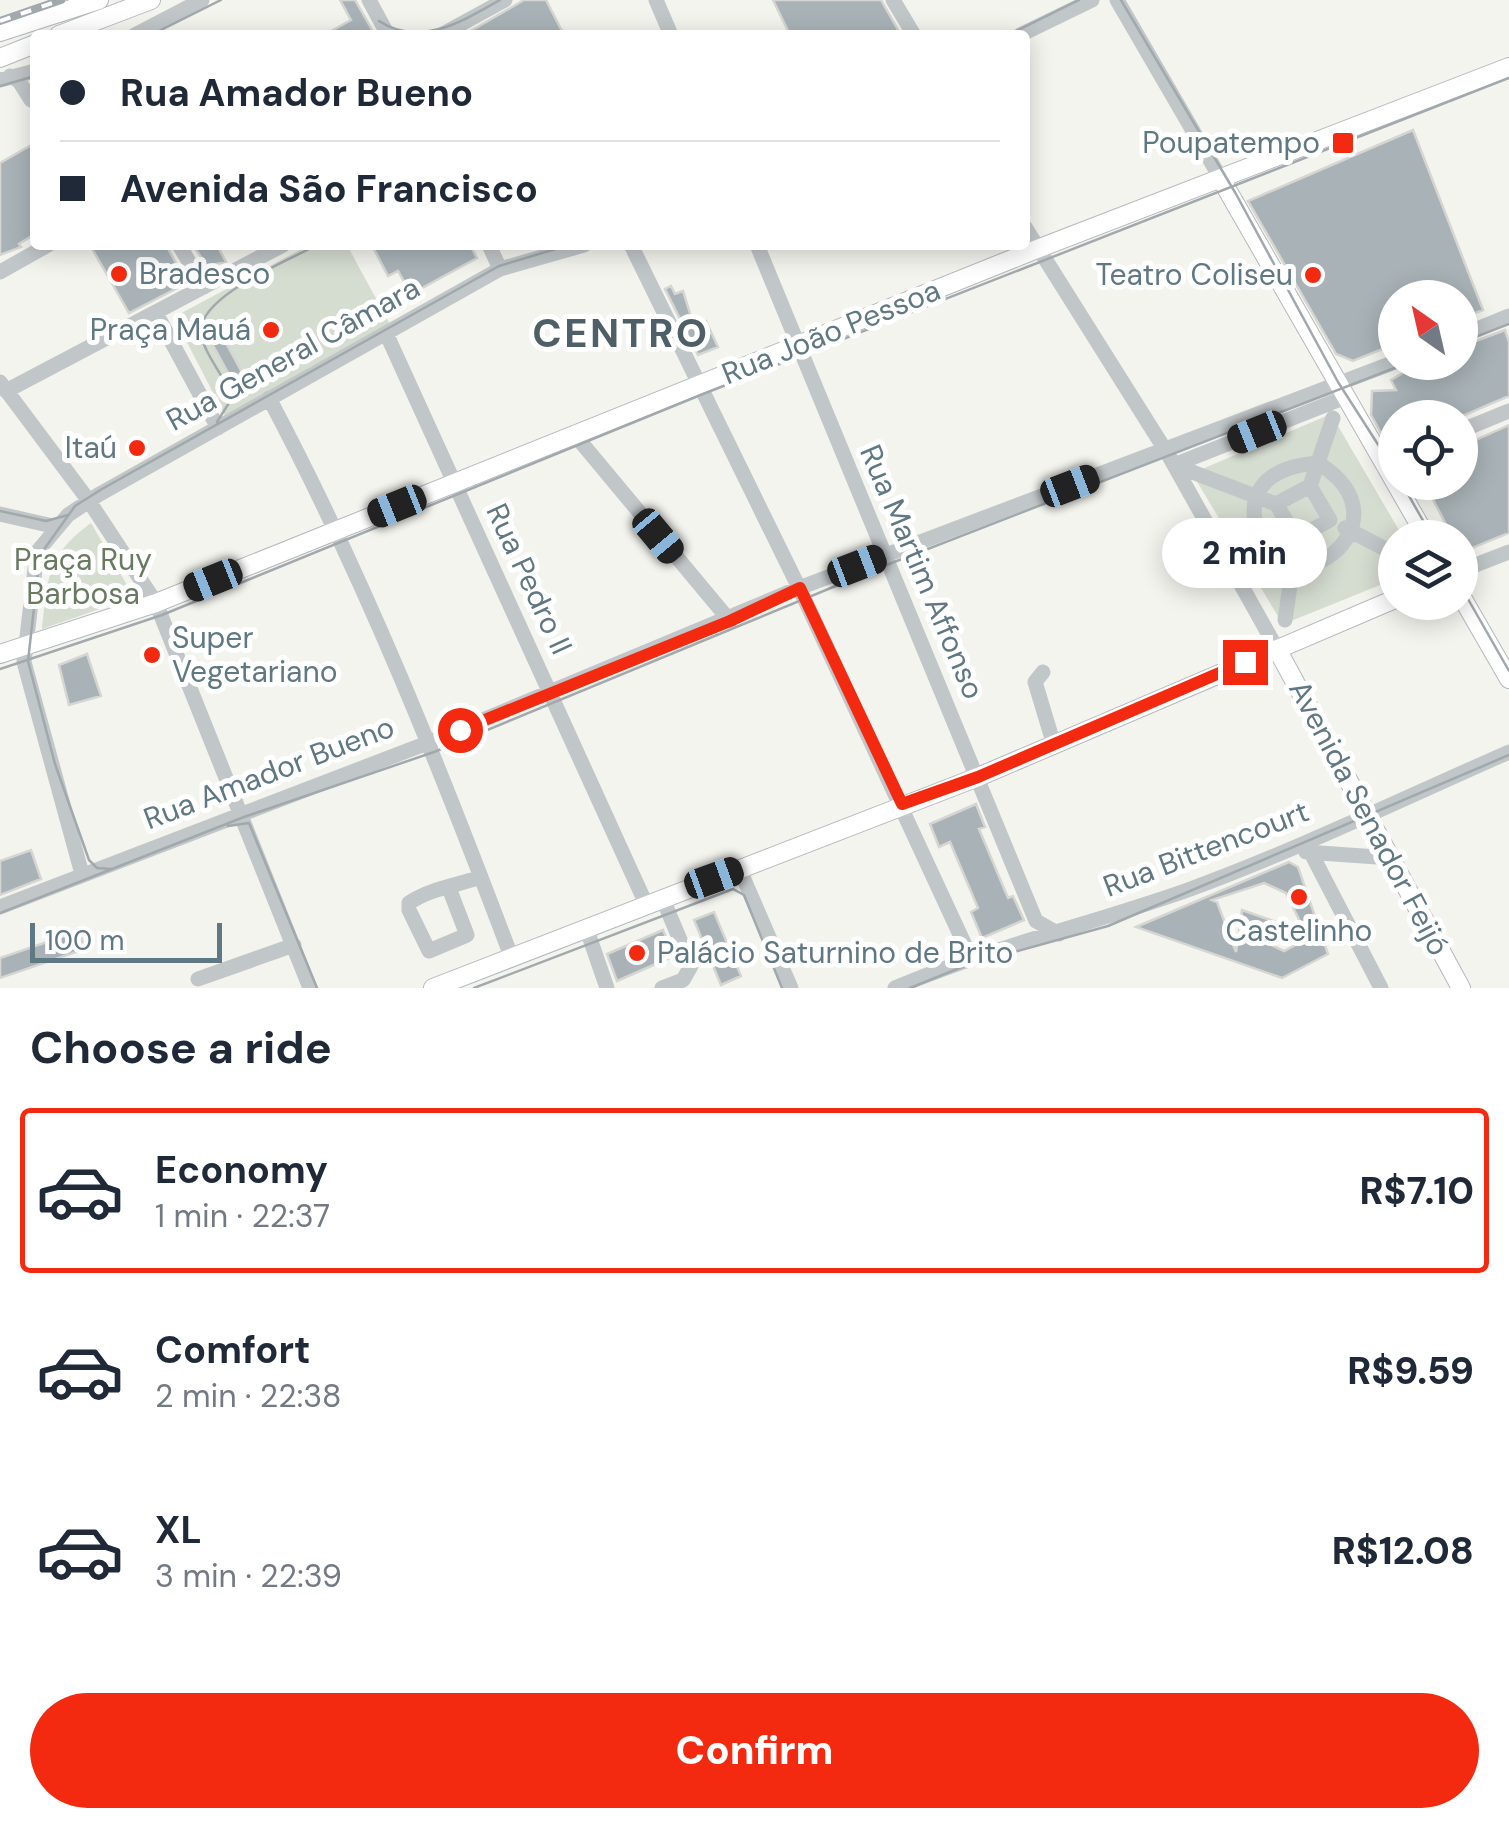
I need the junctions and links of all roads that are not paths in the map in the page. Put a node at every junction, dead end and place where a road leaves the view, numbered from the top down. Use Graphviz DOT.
graph roads {
  1 [pos="99,0"];
  2 [pos="151,0"];
  3 [pos="202,0"];
  4 [pos="370,0"];
  5 [pos="656,0"];
  6 [pos="893,0"];
  7 [pos="1092,0"];
  8 [pos="1117,0"];
  9 [pos="499,1"];
  10 [pos="72,30"];
  11 [pos="145,30"];
  12 [pos="385,30"];
  13 [pos="450,30"];
  14 [pos="669,30"];
  15 [pos="911,30"];
  16 [pos="1030,30"];
  17 [pos="0,32"];
  18 [pos="30,46"];
  19 [pos="0,58"];
  20 [pos="1509,67"];
  21 [pos="30,72"];
  22 [pos="5,78"];
  23 [pos="30,98"];
  24 [pos="1221,179"];
  25 [pos="1030,235"];
  26 [pos="1038,249"];
  27 [pos="39,250"];
  28 [pos="182,250"];
  29 [pos="274,250"];
  30 [pos="491,250"];
  31 [pos="566,250"];
  32 [pos="633,250"];
  33 [pos="759,250"];
  34 [pos="500,268"];
  35 [pos="0,272"];
  36 [pos="204,287"];
  37 [pos="156,313"];
  38 [pos="1509,316"];
  39 [pos="1478,329"];
  40 [pos="386,333"];
  41 [pos="798,346"];
  42 [pos="1378,371"];
  43 [pos="699,385"];
  44 [pos="3,386"];
  45 [pos="1339,391"];
  46 [pos="269,398"];
  47 [pos="1509,411"];
  48 [pos="1333,418"];
  49 [pos="1478,424"];
  50 [pos="218,428"];
  51 [pos="575,435"];
  52 [pos="1378,446"];
  53 [pos="1165,450"];
  54 [pos="1318,464"];
  55 [pos="1174,465"];
  56 [pos="455,483"];
  57 [pos="1310,486"];
  58 [pos="1258,496"];
  59 [pos="89,501"];
  60 [pos="1276,504"];
  61 [pos="0,514"];
  62 [pos="1330,520"];
  63 [pos="57,527"];
  64 [pos="338,530"];
  65 [pos="1350,531"];
  66 [pos="1297,538"];
  67 [pos="1378,545"];
  68 [pos="1509,552"];
  69 [pos="885,555"];
  70 [pos="1478,565"];
  71 [pos="1293,567"];
  72 [pos="800,588"];
  73 [pos="156,603"];
  74 [pos="1378,606"];
  75 [pos="1285,620"];
  76 [pos="1475,620"];
  77 [pos="730,621"];
  78 [pos="25,646"];
  79 [pos="1277,648"];
  80 [pos="0,654"];
  81 [pos="1043,672"];
  82 [pos="1509,679"];
  83 [pos="551,694"];
  84 [pos="430,742"];
  85 [pos="1054,744"];
  86 [pos="1509,752"];
  87 [pos="978,777"];
  88 [pos="902,804"];
  89 [pos="242,812"];
  90 [pos="1367,814"];
  91 [pos="1288,850"];
  92 [pos="1311,853"];
  93 [pos="1390,858"];
  94 [pos="739,868"];
  95 [pos="82,874"];
  96 [pos="481,877"];
  97 [pos="449,888"];
  98 [pos="654,900"];
  99 [pos="0,907"];
  100 [pos="1036,920"];
  101 [pos="586,927"];
  102 [pos="1060,934"];
  103 [pos="1030,942"];
  104 [pos="294,945"];
  105 [pos="511,956"];
  106 [pos="970,956"];
  107 [pos="198,979"];
  108 [pos="310,988"];
  109 [pos="432,988"];
  110 [pos="607,988"];
  111 [pos="662,988"];
  112 [pos="790,988"];
  113 [pos="894,988"];
  114 [pos="1380,988"];
  115 [pos="1461,988"];
  1 -- 17 [label="main road"];
  2 -- 10 [label="main road"];
  3 -- 11 [label="street"];
  4 -- 12 [label="street"];
  5 -- 14 [label="street"];
  6 -- 15 [label="street"];
  7 -- 16 [label="street"];
  8 -- 24 [label="street"];
  9 -- 13 [label="street"];
  18 -- 19 [label="main road"];
  20 -- 24 [label="main road, Rua João Pessoa"];
  21 -- 22 [label="street"];
  22 -- 23 [label="street"];
  24 -- 26 [label="main road, Rua João Pessoa"];
  24 -- 45 [label="main road"];
  25 -- 26 [label="street"];
  26 -- 41 [label="main road, Rua João Pessoa"];
  26 -- 53 [label="street"];
  27 -- 35 [label="street"];
  28 -- 36 [label="street"];
  29 -- 36 [label="street"];
  30 -- 34 [label="street"];
  31 -- 34 [label="street, Rua General Câmara"];
  32 -- 43 [label="street"];
  33 -- 41 [label="street, Rua Martim Affonso"];
  34 -- 40 [label="street, Rua General Câmara"];
  36 -- 37 [label="street"];
  37 -- 44 [label="street"];
  37 -- 50 [label="street"];
  38 -- 39 [label="street"];
  40 -- 46 [label="street, Rua General Câmara"];
  40 -- 56 [label="street, Rua Pedro II"];
  41 -- 43 [label="main road, Rua João Pessoa"];
  41 -- 69 [label="street, Rua Martim Affonso"];
  42 -- 45 [label="street, Rua Amador Bueno"];
  43 -- 51 [label="main road, Rua João Pessoa"];
  43 -- 72 [label="street"];
  44 -- 59 [label="street"];
  45 -- 52 [label="main road"];
  45 -- 53 [label="street, Rua Amador Bueno"];
  45 -- 55 [label="street"];
  46 -- 50 [label="street, Rua General Câmara"];
  46 -- 64 [label="street"];
  47 -- 49 [label="street"];
  48 -- 54 [label="street"];
  50 -- 59 [label="street, Rua General Câmara"];
  51 -- 56 [label="main road, Rua João Pessoa"];
  51 -- 77 [label="street"];
  53 -- 55 [label="street"];
  53 -- 69 [label="street, Rua Amador Bueno"];
  54 -- 57 [label="street"];
  54 -- 58 [label="street"];
  54 -- 65 [label="street"];
  55 -- 58 [label="street"];
  55 -- 79 [label="street"];
  56 -- 64 [label="main road, Rua João Pessoa"];
  56 -- 83 [label="street, Rua Pedro II"];
  57 -- 60 [label="street"];
  57 -- 62 [label="street"];
  58 -- 60 [label="street"];
  58 -- 71 [label="street"];
  59 -- 63 [label="street"];
  59 -- 73 [label="street"];
  60 -- 66 [label="street"];
  61 -- 63 [label="street"];
  62 -- 65 [label="street"];
  62 -- 66 [label="street"];
  63 -- 78 [label="street"];
  64 -- 73 [label="main road, Rua João Pessoa"];
  64 -- 84 [label="street"];
  65 -- 67 [label="street"];
  65 -- 71 [label="street"];
  66 -- 71 [label="street"];
  68 -- 70 [label="street"];
  69 -- 72 [label="street, Rua Amador Bueno"];
  69 -- 87 [label="street, Rua Martim Affonso"];
  71 -- 75 [label="street"];
  72 -- 77 [label="street, Rua Amador Bueno"];
  72 -- 88 [label="street"];
  73 -- 78 [label="main road"];
  73 -- 89 [label="street"];
  74 -- 79 [label="main road"];
  76 -- 82 [label="main road"];
  77 -- 83 [label="street, Rua Amador Bueno"];
  78 -- 80 [label="main road"];
  78 -- 95 [label="street"];
  79 -- 85 [label="main road"];
  79 -- 90 [label="main road, Avenida Senador Feijó"];
  81 -- 85 [label="street"];
  83 -- 84 [label="street, Rua Amador Bueno"];
  83 -- 98 [label="street, Rua Pedro II"];
  84 -- 89 [label="street, Rua Amador Bueno"];
  84 -- 96 [label="street"];
  85 -- 87 [label="main road"];
  86 -- 90 [label="street, Rua Bittencourt"];
  87 -- 88 [label="main road"];
  87 -- 100 [label="street, Rua Martim Affonso"];
  88 -- 94 [label="main road"];
  88 -- 106 [label="street"];
  89 -- 95 [label="street, Rua Amador Bueno"];
  89 -- 104 [label="street"];
  90 -- 91 [label="street, Rua Bittencourt"];
  90 -- 93 [label="main road, Avenida Senador Feijó"];
  91 -- 92 [label="street"];
  91 -- 102 [label="street, Rua Bittencourt"];
  92 -- 93 [label="street"];
  92 -- 114 [label="street"];
  93 -- 115 [label="main road, Avenida Senador Feijó"];
  94 -- 98 [label="main road"];
  94 -- 112 [label="street"];
  95 -- 99 [label="street, Rua Amador Bueno"];
  96 -- 97 [label="street"];
  96 -- 105 [label="street"];
  97 -- 97 [label="street"];
  98 -- 101 [label="main road"];
  98 -- 111 [label="street, Rua Pedro II"];
  100 -- 102 [label="street"];
  100 -- 103 [label="street"];
  101 -- 105 [label="main road"];
  101 -- 110 [label="street"];
  102 -- 103 [label="street, Rua Bittencourt"];
  103 -- 106 [label="street, Rua Bittencourt"];
  104 -- 107 [label="street"];
  104 -- 108 [label="street"];
  105 -- 109 [label="main road"];
  106 -- 113 [label="street, Rua Bittencourt"];
}
